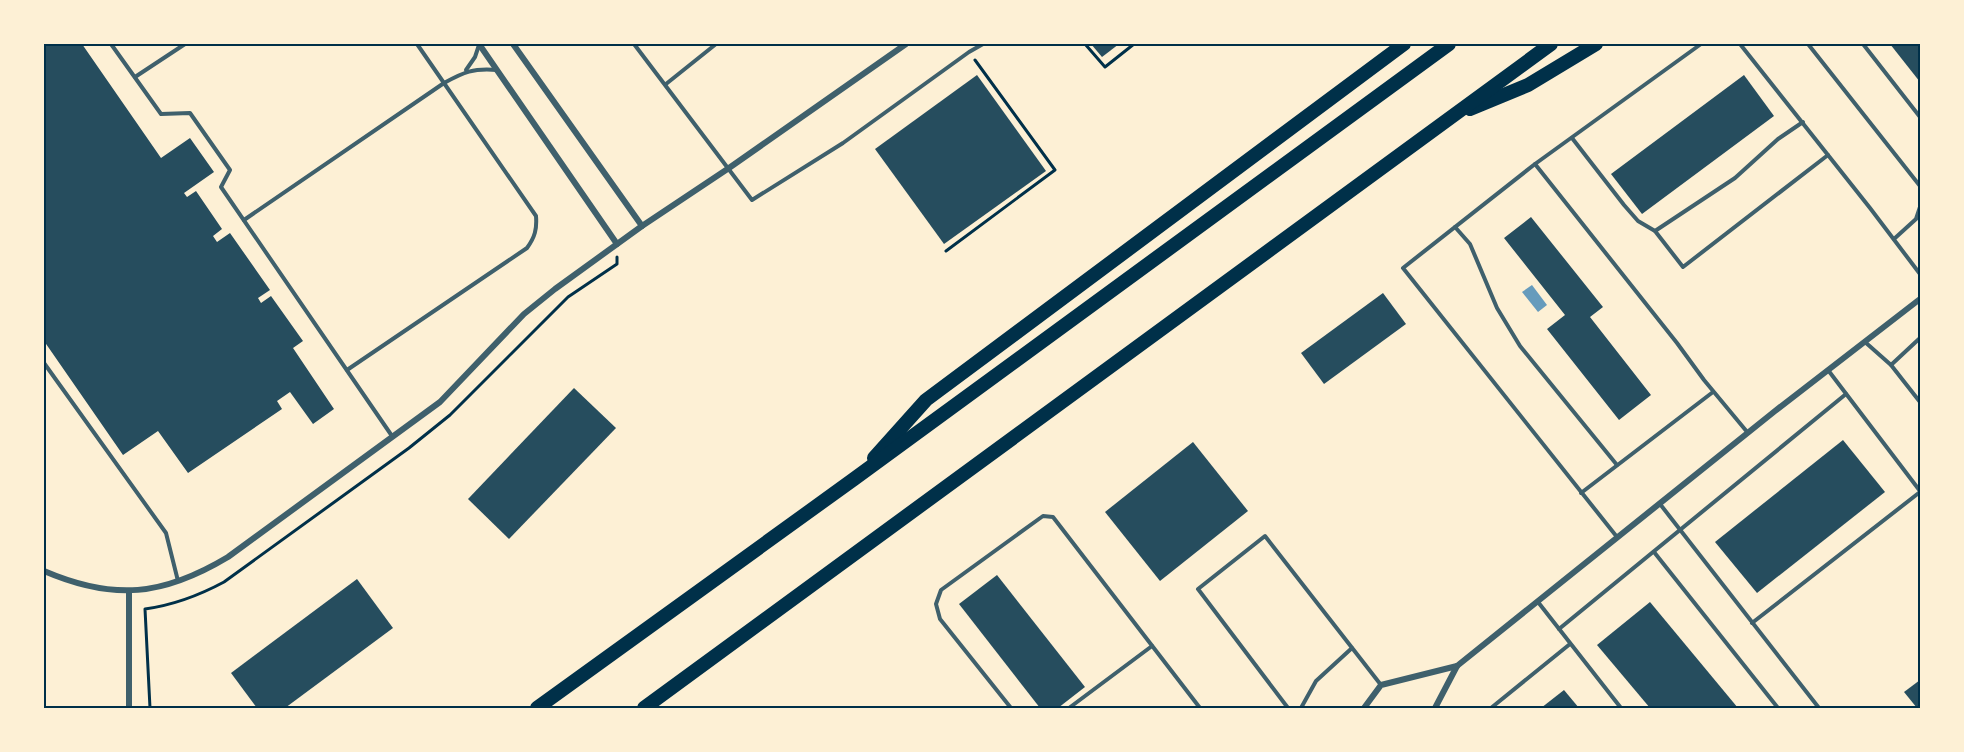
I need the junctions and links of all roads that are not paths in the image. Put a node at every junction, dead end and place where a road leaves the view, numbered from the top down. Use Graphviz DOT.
graph roads {
  1 [pos="111,44"];
  2 [pos="185,44"];
  3 [pos="417,44"];
  4 [pos="479,44"];
  5 [pos="513,44"];
  6 [pos="634,44"];
  7 [pos="716,44"];
  8 [pos="906,44"];
  9 [pos="983,44"];
  10 [pos="1404,44"];
  11 [pos="1449,44"];
  12 [pos="1551,44"];
  13 [pos="1596,44"];
  14 [pos="1701,44"];
  15 [pos="1747,44"];
  16 [pos="1809,44"];
  17 [pos="1863,44"];
  18 [pos="1741,45"];
  19 [pos="497,70"];
  20 [pos="466,71"];
  21 [pos="135,77"];
  22 [pos="444,83"];
  23 [pos="666,84"];
  24 [pos="1920,117"];
  25 [pos="1446,119"];
  26 [pos="1803,122"];
  27 [pos="1572,138"];
  28 [pos="1828,155"];
  29 [pos="1535,164"];
  30 [pos="729,168"];
  31 [pos="1920,186"];
  32 [pos="1920,207"];
  33 [pos="244,220"];
  34 [pos="642,226"];
  35 [pos="1455,227"];
  36 [pos="1655,231"];
  37 [pos="1894,239"];
  38 [pos="617,244"];
  39 [pos="1920,274"];
  40 [pos="1920,298"];
  41 [pos="1920,338"];
  42 [pos="1865,342"];
  43 [pos="44,363"];
  44 [pos="1891,365"];
  45 [pos="347,370"];
  46 [pos="1828,370"];
  47 [pos="1713,392"];
  48 [pos="1846,394"];
  49 [pos="1920,402"];
  50 [pos="1748,433"];
  51 [pos="392,436"];
  52 [pos="1617,465"];
  53 [pos="854,479"];
  54 [pos="1920,491"];
  55 [pos="1581,493"];
  56 [pos="1660,504"];
  57 [pos="1681,531"];
  58 [pos="1617,538"];
  59 [pos="1654,552"];
  60 [pos="44,571"];
  61 [pos="178,582"];
  62 [pos="129,591"];
  63 [pos="1538,602"];
  64 [pos="1752,623"];
  65 [pos="1559,629"];
  66 [pos="1570,644"];
  67 [pos="1152,646"];
  68 [pos="1352,648"];
  69 [pos="1457,666"];
  70 [pos="1381,685"];
  71 [pos="129,708"];
  72 [pos="537,708"];
  73 [pos="644,708"];
  74 [pos="1011,708"];
  75 [pos="1069,708"];
  76 [pos="1200,708"];
  77 [pos="1288,708"];
  78 [pos="1301,708"];
  79 [pos="1364,708"];
  80 [pos="1435,708"];
  81 [pos="1491,708"];
  82 [pos="1621,708"];
  83 [pos="1778,708"];
  84 [pos="1819,708"];
  1 -- 21 [label="lane"];
  2 -- 21 [label="lane"];
  3 -- 22 [label="lane"];
  4 -- 19 [label="street"];
  4 -- 20 [label="lane"];
  5 -- 34 [label="street"];
  6 -- 23 [label="lane"];
  7 -- 23 [label="lane"];
  8 -- 30 [label="street"];
  9 -- 30 [label="lane"];
  10 -- 53 [label="highway"];
  11 -- 53 [label="highway"];
  12 -- 25 [label="highway"];
  13 -- 25 [label="highway"];
  14 -- 27 [label="lane"];
  15 -- 18 [label="lane"];
  16 -- 31 [label="lane"];
  17 -- 24 [label="lane"];
  18 -- 26 [label="lane"];
  19 -- 20 [label="lane"];
  19 -- 38 [label="street"];
  20 -- 22 [label="lane"];
  21 -- 33 [label="lane"];
  22 -- 33 [label="lane"];
  22 -- 45 [label="lane"];
  23 -- 30 [label="lane"];
  25 -- 73 [label="highway"];
  26 -- 28 [label="lane"];
  26 -- 36 [label="lane"];
  27 -- 29 [label="lane"];
  27 -- 36 [label="lane"];
  28 -- 36 [label="lane"];
  28 -- 37 [label="lane"];
  29 -- 35 [label="lane"];
  29 -- 47 [label="lane"];
  30 -- 34 [label="street"];
  32 -- 37 [label="lane"];
  33 -- 45 [label="lane"];
  34 -- 38 [label="street"];
  35 -- 52 [label="lane"];
  35 -- 55 [label="lane"];
  37 -- 39 [label="lane"];
  38 -- 51 [label="street"];
  40 -- 42 [label="street"];
  41 -- 44 [label="lane"];
  42 -- 44 [label="lane"];
  42 -- 46 [label="street"];
  43 -- 61 [label="lane"];
  44 -- 49 [label="lane"];
  45 -- 51 [label="lane"];
  46 -- 48 [label="lane"];
  46 -- 50 [label="street"];
  47 -- 50 [label="lane"];
  47 -- 52 [label="lane"];
  48 -- 54 [label="lane"];
  48 -- 57 [label="lane"];
  50 -- 56 [label="street"];
  51 -- 61 [label="street"];
  52 -- 55 [label="lane"];
  53 -- 72 [label="highway"];
  54 -- 64 [label="lane"];
  55 -- 58 [label="lane"];
  56 -- 57 [label="lane"];
  56 -- 58 [label="street"];
  57 -- 59 [label="lane"];
  57 -- 64 [label="lane"];
  58 -- 63 [label="street"];
  59 -- 65 [label="lane"];
  59 -- 83 [label="lane"];
  60 -- 62 [label="street"];
  61 -- 62 [label="street"];
  62 -- 71 [label="street"];
  63 -- 65 [label="lane"];
  63 -- 69 [label="street"];
  64 -- 84 [label="lane"];
  65 -- 66 [label="lane"];
  66 -- 81 [label="lane"];
  66 -- 82 [label="lane"];
  67 -- 74 [label="lane"];
  67 -- 75 [label="lane"];
  67 -- 76 [label="lane"];
  68 -- 70 [label="lane"];
  68 -- 77 [label="lane"];
  68 -- 78 [label="lane"];
  69 -- 70 [label="street"];
  69 -- 80 [label="street"];
  70 -- 79 [label="street"];
}
